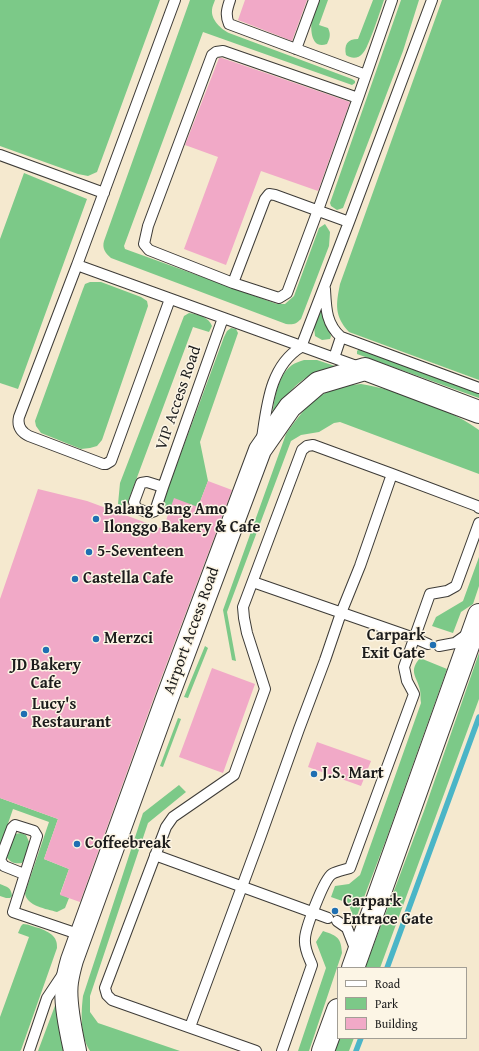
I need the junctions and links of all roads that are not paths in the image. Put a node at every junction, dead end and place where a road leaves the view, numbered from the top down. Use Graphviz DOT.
graph roads {
  1 [pos="175,0"];
  2 [pos="230,0"];
  3 [pos="314,0"];
  4 [pos="392,0"];
  5 [pos="432,0"];
  6 [pos="296,49"];
  7 [pos="366,75"];
  8 [pos="358,98"];
  9 [pos="0,154"];
  10 [pos="104,193"];
  11 [pos="318,210"];
  12 [pos="349,222"];
  13 [pos="77,265"];
  14 [pos="233,283"];
  15 [pos="325,285"];
  16 [pos="170,299"];
  17 [pos="223,318"];
  18 [pos="341,338"];
  19 [pos="301,346"];
  20 [pos="334,358"];
  21 [pos="365,369"];
  22 [pos="479,388"];
  23 [pos="475,413"];
  24 [pos="260,450"];
  25 [pos="392,474"];
  26 [pos="163,488"];
  27 [pos="479,508"];
  28 [pos="479,522"];
  29 [pos="253,582"];
  30 [pos="341,613"];
  31 [pos="476,622"];
  32 [pos="414,638"];
  33 [pos="155,855"];
  34 [pos="0,860"];
  35 [pos="24,874"];
  36 [pos="242,886"];
  37 [pos="313,912"];
  38 [pos="81,936"];
  39 [pos="72,960"];
  40 [pos="355,962"];
  41 [pos="337,1013"];
  42 [pos="190,1027"];
  43 [pos="29,1051"];
  44 [pos="75,1051"];
  45 [pos="256,1051"];
  46 [pos="282,1051"];
  47 [pos="323,1051"];
  1 -- 10 [label="lane"];
  2 -- 6 [label="lane"];
  3 -- 6 [label="lane"];
  4 -- 7 [label="lane"];
  5 -- 12 [label="lane"];
  6 -- 7 [label="lane"];
  7 -- 8 [label="lane"];
  8 -- 11 [label="lane"];
  8 -- 14 [label="lane"];
  9 -- 10 [label="lane"];
  10 -- 13 [label="lane"];
  11 -- 12 [label="lane"];
  11 -- 14 [label="lane"];
  11 -- 14 [label="lane"];
  12 -- 15 [label="lane"];
  13 -- 16 [label="lane"];
  13 -- 16 [label="lane"];
  15 -- 18 [label="lane"];
  15 -- 19 [label="lane"];
  16 -- 17 [label="lane"];
  17 -- 19 [label="lane"];
  17 -- 26 [label="lane, VIP Access Road"];
  18 -- 20 [label="lane"];
  18 -- 22 [label="lane"];
  19 -- 20 [label="lane"];
  19 -- 24 [label="lane"];
  20 -- 21 [label="lane"];
  21 -- 23 [label="main road"];
  21 -- 24 [label="main road, Airport Access Road"];
  24 -- 38 [label="main road, Airport Access Road"];
  25 -- 27 [label="lane"];
  25 -- 29 [label="lane"];
  25 -- 30 [label="lane"];
  28 -- 32 [label="lane"];
  29 -- 30 [label="lane"];
  29 -- 33 [label="lane"];
  30 -- 32 [label="lane"];
  30 -- 36 [label="lane"];
  31 -- 32 [label="lane"];
  31 -- 40 [label="main road"];
  32 -- 37 [label="lane"];
  33 -- 36 [label="lane"];
  33 -- 42 [label="lane"];
  34 -- 35 [label="lane"];
  34 -- 35 [label="lane"];
  35 -- 38 [label="lane"];
  36 -- 37 [label="lane"];
  36 -- 42 [label="lane"];
  37 -- 40 [label="lane"];
  37 -- 46 [label="lane"];
  38 -- 39 [label="main road, Airport Access Road"];
  39 -- 43 [label="lane"];
  39 -- 44 [label="main road, Airport Access Road"];
  41 -- 47 [label="main road"];
  42 -- 45 [label="lane"];
}
